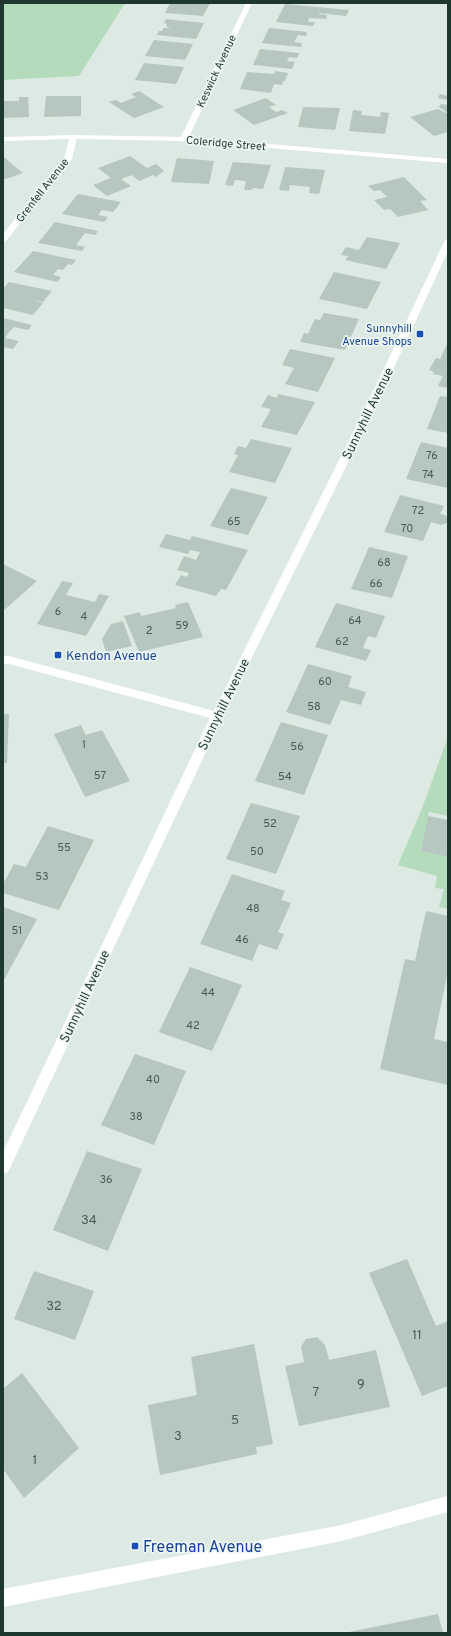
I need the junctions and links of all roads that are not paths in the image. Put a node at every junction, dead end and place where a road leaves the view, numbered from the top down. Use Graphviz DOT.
graph roads {
  1 [pos="249,3"];
  2 [pos="73,137"];
  3 [pos="3,139"];
  4 [pos="184,139"];
  5 [pos="448,161"];
  6 [pos="3,239"];
  7 [pos="448,242"];
  8 [pos="3,660"];
  9 [pos="217,716"];
  10 [pos="3,1168"];
  11 [pos="448,1504"];
  12 [pos="3,1598"];
  1 -- 4 [label="street, Keswick Avenue"];
  2 -- 3 [label="street, Coleridge Street"];
  2 -- 4 [label="street, Coleridge Street"];
  2 -- 6 [label="street, Grenfell Avenue"];
  4 -- 5 [label="street, Coleridge Street"];
  7 -- 9 [label="street, Sunnyhill Avenue"];
  8 -- 9 [label="street"];
  9 -- 10 [label="street, Sunnyhill Avenue"];
  11 -- 12 [label="street"];
}
